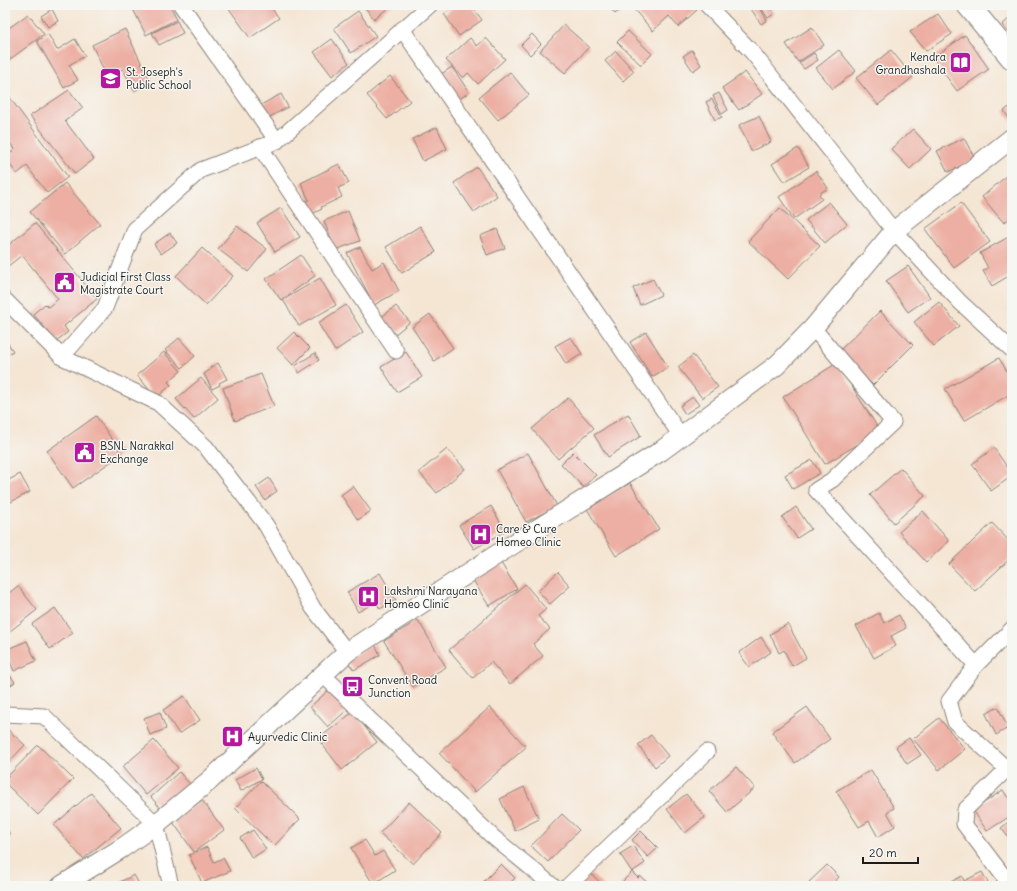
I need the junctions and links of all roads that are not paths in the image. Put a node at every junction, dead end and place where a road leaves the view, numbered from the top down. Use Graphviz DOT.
graph roads {
  1 [pos="181,5"];
  2 [pos="430,5"];
  3 [pos="706,5"];
  4 [pos="970,6"];
  5 [pos="402,29"];
  6 [pos="1012,58"];
  7 [pos="1012,138"];
  8 [pos="277,141"];
  9 [pos="260,147"];
  10 [pos="894,231"];
  11 [pos="5,300"];
  12 [pos="812,328"];
  13 [pos="396,350"];
  14 [pos="1012,350"];
  15 [pos="62,357"];
  16 [pos="681,436"];
  17 [pos="1012,629"];
  18 [pos="347,652"];
  19 [pos="976,665"];
  20 [pos="322,674"];
  21 [pos="5,714"];
  22 [pos="707,752"];
  23 [pos="156,824"];
  24 [pos="61,886"];
  25 [pos="171,886"];
  26 [pos="553,886"];
  27 [pos="568,886"];
  28 [pos="1011,886"];
  1 -- 8 [label="street"];
  2 -- 5 [label="street"];
  3 -- 10 [label="street"];
  4 -- 6 [label="main road"];
  5 -- 8 [label="street"];
  5 -- 16 [label="street"];
  7 -- 10 [label="street"];
  8 -- 9 [label="street"];
  9 -- 13 [label="street"];
  9 -- 15 [label="street"];
  10 -- 12 [label="street"];
  10 -- 14 [label="street"];
  11 -- 15 [label="street"];
  12 -- 16 [label="street"];
  12 -- 19 [label="street"];
  15 -- 18 [label="street"];
  16 -- 18 [label="street"];
  17 -- 19 [label="street"];
  18 -- 20 [label="street"];
  19 -- 28 [label="street"];
  20 -- 23 [label="street"];
  20 -- 26 [label="street"];
  21 -- 23 [label="street"];
  22 -- 27 [label="street"];
  23 -- 24 [label="street"];
  23 -- 25 [label="street"];
}
